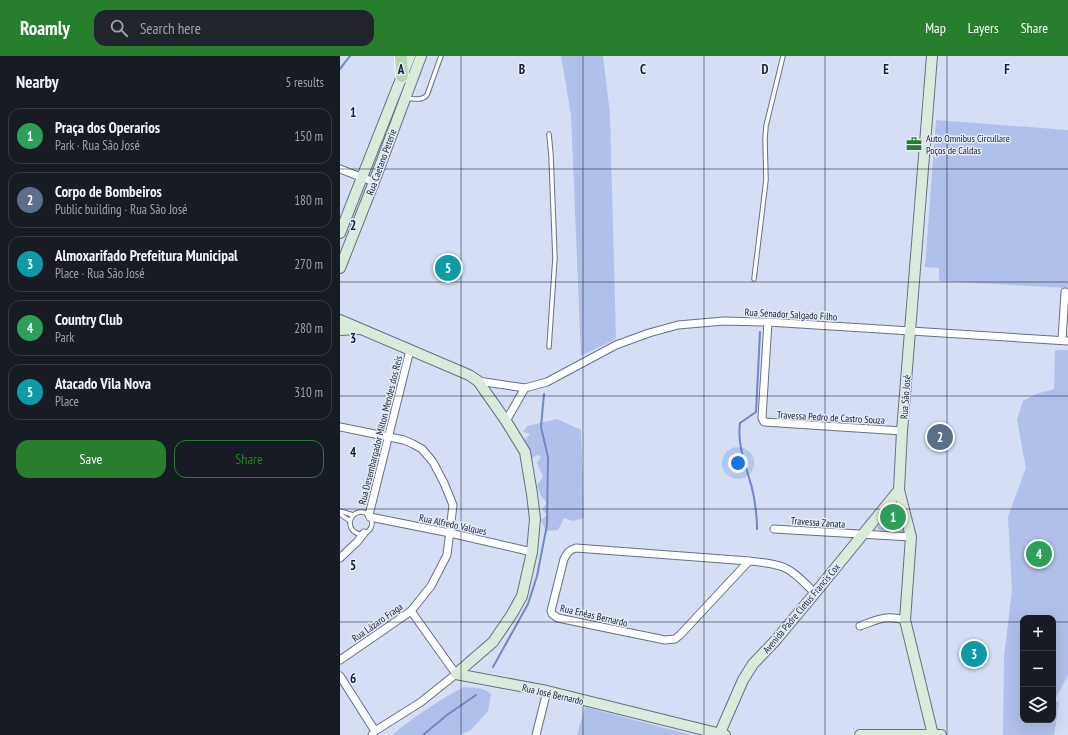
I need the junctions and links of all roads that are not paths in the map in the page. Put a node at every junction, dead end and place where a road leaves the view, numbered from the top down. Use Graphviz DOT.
graph roads {
  1 [pos="401,56"];
  2 [pos="410,56"];
  3 [pos="421,56"];
  4 [pos="441,56"];
  5 [pos="783,56"];
  6 [pos="932,56"];
  7 [pos="402,76"];
  8 [pos="394,94"];
  9 [pos="405,98"];
  10 [pos="549,134"];
  11 [pos="340,169"];
  12 [pos="362,177"];
  13 [pos="374,182"];
  14 [pos="340,233"];
  15 [pos="340,268"];
  16 [pos="754,278"];
  17 [pos="1065,292"];
  18 [pos="340,320"];
  19 [pos="768,322"];
  20 [pos="358,329"];
  21 [pos="340,330"];
  22 [pos="910,330"];
  23 [pos="1065,341"];
  24 [pos="549,347"];
  25 [pos="410,350"];
  26 [pos="478,381"];
  27 [pos="525,388"];
  28 [pos="506,421"];
  29 [pos="340,427"];
  30 [pos="902,431"];
  31 [pos="388,436"];
  32 [pos="899,490"];
  33 [pos="340,513"];
  34 [pos="353,515"];
  35 [pos="369,516"];
  36 [pos="350,521"];
  37 [pos="774,529"];
  38 [pos="364,533"];
  39 [pos="450,533"];
  40 [pos="861,535"];
  41 [pos="911,537"];
  42 [pos="532,552"];
  43 [pos="340,558"];
  44 [pos="749,561"];
  45 [pos="815,593"];
  46 [pos="411,611"];
  47 [pos="905,620"];
  48 [pos="860,626"];
  49 [pos="340,660"];
  50 [pos="456,674"];
  51 [pos="340,676"];
  52 [pos="546,691"];
  53 [pos="373,733"];
  54 [pos="536,735"];
  55 [pos="721,735"];
  56 [pos="860,735"];
  57 [pos="933,735"];
  58 [pos="941,735"];
  1 -- 7 [label="main road"];
  2 -- 7 [label="street, Rua Caetano Peterie"];
  3 -- 9 [label="street, Rua Caetano Peterie"];
  4 -- 9 [label="lane"];
  5 -- 16 [label="lane"];
  6 -- 22 [label="street, Rua São José"];
  7 -- 8 [label="street, Rua Caetano Peterie"];
  8 -- 9 [label="lane"];
  8 -- 12 [label="street, Rua Caetano Peterie"];
  9 -- 13 [label="street, Rua Caetano Peterie"];
  10 -- 24 [label="lane"];
  11 -- 12 [label="street"];
  12 -- 13 [label="street"];
  12 -- 14 [label="street, Rua Caetano Peterie"];
  13 -- 15 [label="street, Rua Caetano Peterie"];
  17 -- 23 [label="street"];
  18 -- 20 [label="street"];
  19 -- 22 [label="street, Rua Senador Salgado Filho"];
  19 -- 27 [label="street, Rua Senador Salgado Filho"];
  19 -- 30 [label="street, Travessa Pedro de Castro Souza"];
  20 -- 21 [label="street"];
  20 -- 25 [label="street"];
  22 -- 23 [label="street, Rua Senador Salgado Filho"];
  22 -- 30 [label="street, Rua São José"];
  25 -- 26 [label="street"];
  25 -- 31 [label="street, Rua Desembargador Milton Mendes dos Reis"];
  26 -- 27 [label="street"];
  26 -- 28 [label="street"];
  27 -- 28 [label="street"];
  28 -- 42 [label="street"];
  29 -- 31 [label="street, Rua Lázaro Fraga"];
  30 -- 32 [label="street, Rua São José"];
  31 -- 35 [label="street, Rua Desembargador Milton Mendes dos Reis"];
  31 -- 39 [label="street, Rua Lázaro Fraga"];
  32 -- 40 [label="street, Avenida Padre Cletus Francis Cox"];
  32 -- 41 [label="street, Rua São José"];
  33 -- 34 [label="lane"];
  33 -- 36 [label="lane"];
  34 -- 35 [label="lane, Rua Desembargador Milton Mendes dos Reis"];
  34 -- 36 [label="lane, Rua Desembargador Milton Mendes dos Reis"];
  35 -- 38 [label="lane, Rua Desembargador Milton Mendes dos Reis"];
  35 -- 39 [label="street, Rua Alfredo Valques"];
  36 -- 38 [label="lane"];
  37 -- 40 [label="street, Travessa Zanata"];
  38 -- 43 [label="street, Rua Desembargador Milton Mendes dos Reis"];
  39 -- 42 [label="street, Rua Alfredo Valques"];
  39 -- 46 [label="street, Rua Lázaro Fraga"];
  40 -- 41 [label="street, Travessa Zanata"];
  40 -- 45 [label="street, Avenida Padre Cletus Francis Cox"];
  41 -- 47 [label="street, Rua São José"];
  42 -- 50 [label="street"];
  44 -- 44 [label="street, Rua Enéas Bernardo"];
  44 -- 45 [label="street, Rua Enéas Bernardo"];
  45 -- 55 [label="street, Avenida Padre Cletus Francis Cox"];
  46 -- 49 [label="street, Rua Lázaro Fraga"];
  46 -- 50 [label="street"];
  47 -- 48 [label="street"];
  47 -- 57 [label="street, Rua São José"];
  50 -- 52 [label="street, Rua José Bernardo"];
  50 -- 53 [label="street"];
  51 -- 53 [label="street"];
  52 -- 54 [label="street"];
  52 -- 55 [label="street, Rua José Bernardo"];
  56 -- 57 [label="street"];
  57 -- 58 [label="street"];
}
